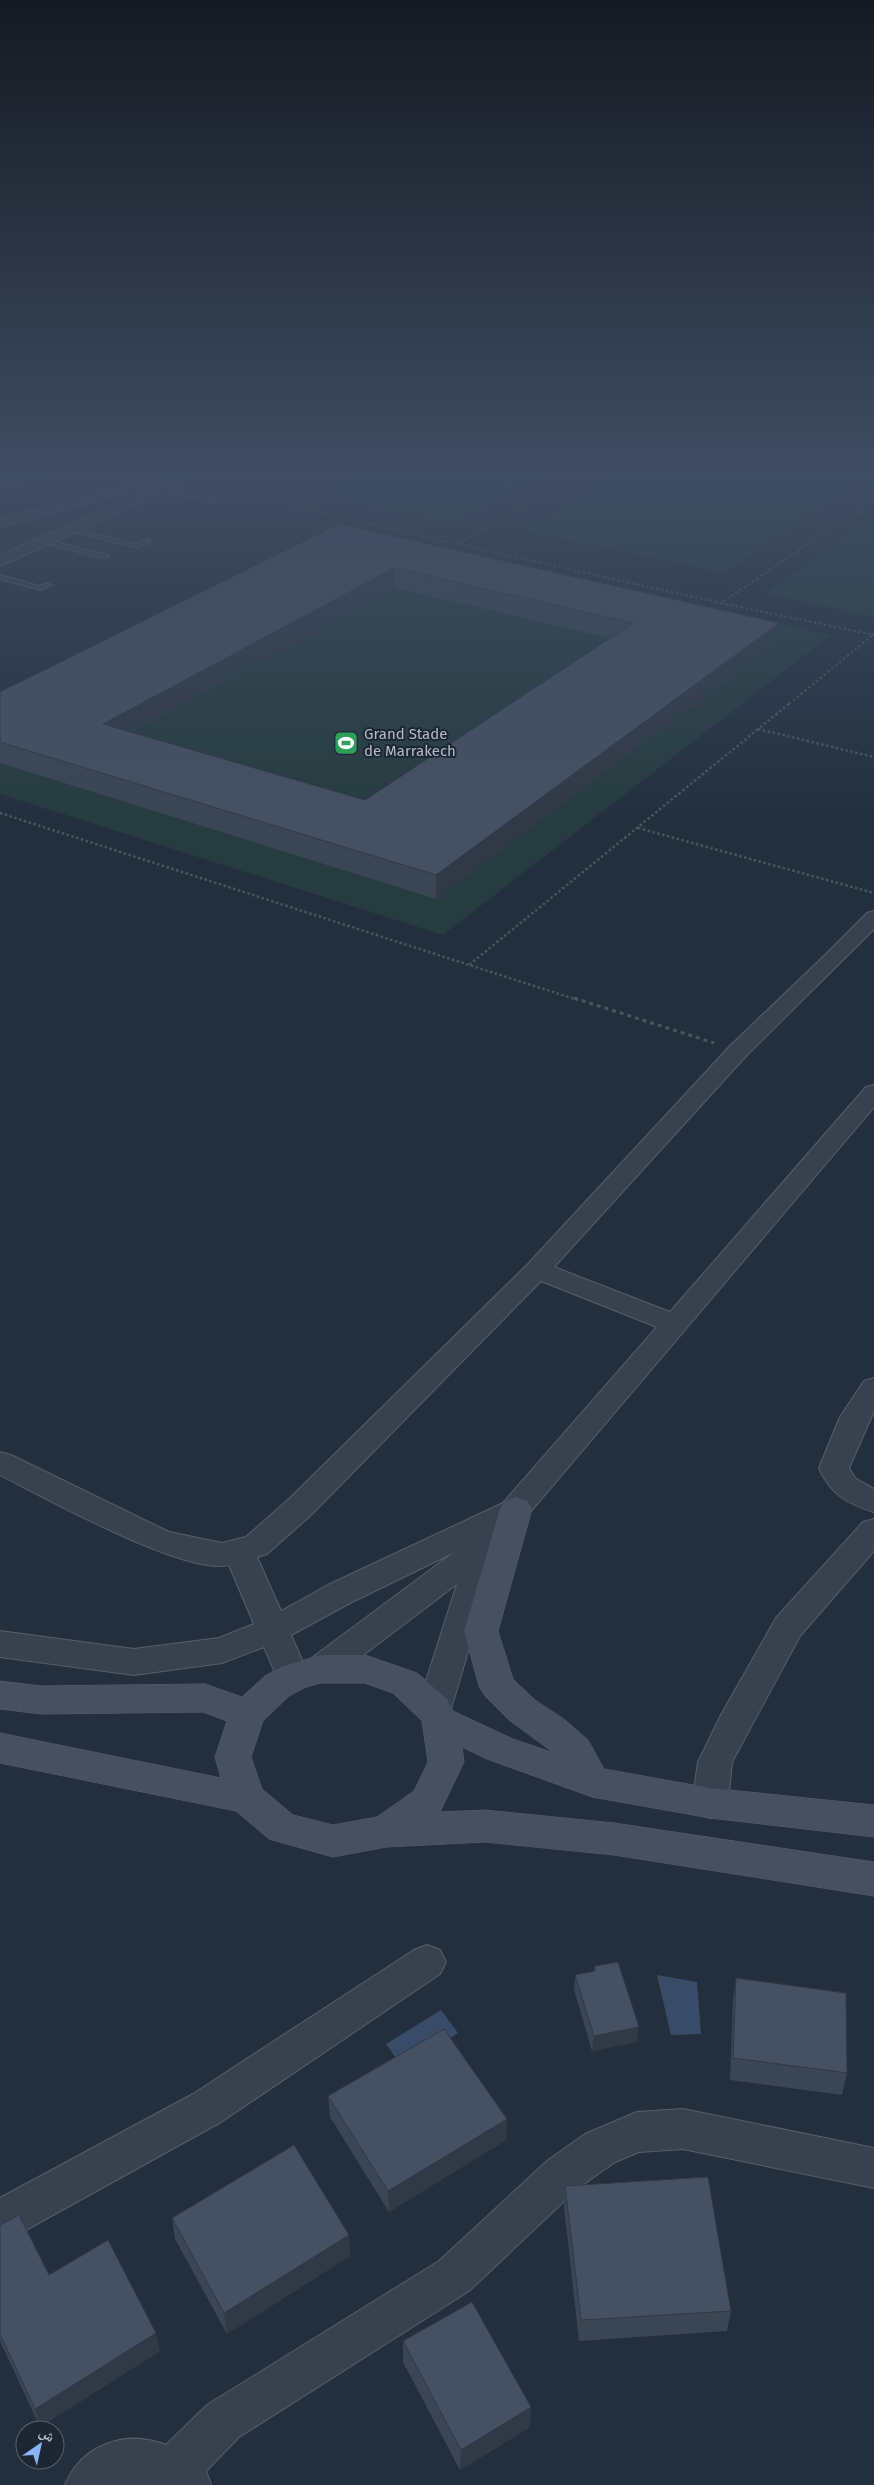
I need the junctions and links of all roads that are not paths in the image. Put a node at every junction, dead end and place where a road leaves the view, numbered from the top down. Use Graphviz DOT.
graph roads {
  1 [pos="874,917"];
  2 [pos="874,1092"];
  3 [pos="537,1270"];
  4 [pos="675,1324"];
  5 [pos="874,1388"];
  6 [pos="0,1462"];
  7 [pos="874,1501"];
  8 [pos="516,1510"];
  9 [pos="874,1530"];
  10 [pos="484,1546"];
  11 [pos="238,1550"];
  12 [pos="273,1630"];
  13 [pos="0,1644"];
  14 [pos="307,1673"];
  15 [pos="0,1695"];
  16 [pos="247,1714"];
  17 [pos="437,1715"];
  18 [pos="0,1748"];
  19 [pos="592,1782"];
  20 [pos="246,1798"];
  21 [pos="710,1803"];
  22 [pos="874,1821"];
  23 [pos="386,1830"];
  24 [pos="874,1878"];
  25 [pos="427,1962"];
  26 [pos="874,2168"];
  27 [pos="0,2221"];
  28 [pos="181,2477"];
  29 [pos="88,2485"];
  1 -- 3 [label="street"];
  2 -- 4 [label="street"];
  3 -- 4 [label="street"];
  3 -- 11 [label="street"];
  4 -- 8 [label="street"];
  5 -- 7 [label="street"];
  6 -- 11 [label="street"];
  8 -- 10 [label="street"];
  8 -- 12 [label="street"];
  8 -- 19 [label="street"];
  9 -- 21 [label="street"];
  10 -- 14 [label="street"];
  10 -- 17 [label="street"];
  11 -- 12 [label="street"];
  12 -- 13 [label="street"];
  12 -- 14 [label="street"];
  14 -- 16 [label="street"];
  14 -- 17 [label="street"];
  15 -- 16 [label="street"];
  16 -- 20 [label="street"];
  17 -- 19 [label="street"];
  17 -- 23 [label="street"];
  18 -- 20 [label="street"];
  19 -- 21 [label="street"];
  20 -- 23 [label="street"];
  21 -- 22 [label="street"];
  23 -- 24 [label="street"];
  25 -- 27 [label="street"];
  26 -- 28 [label="street"];
  28 -- 29 [label="street"];
}
